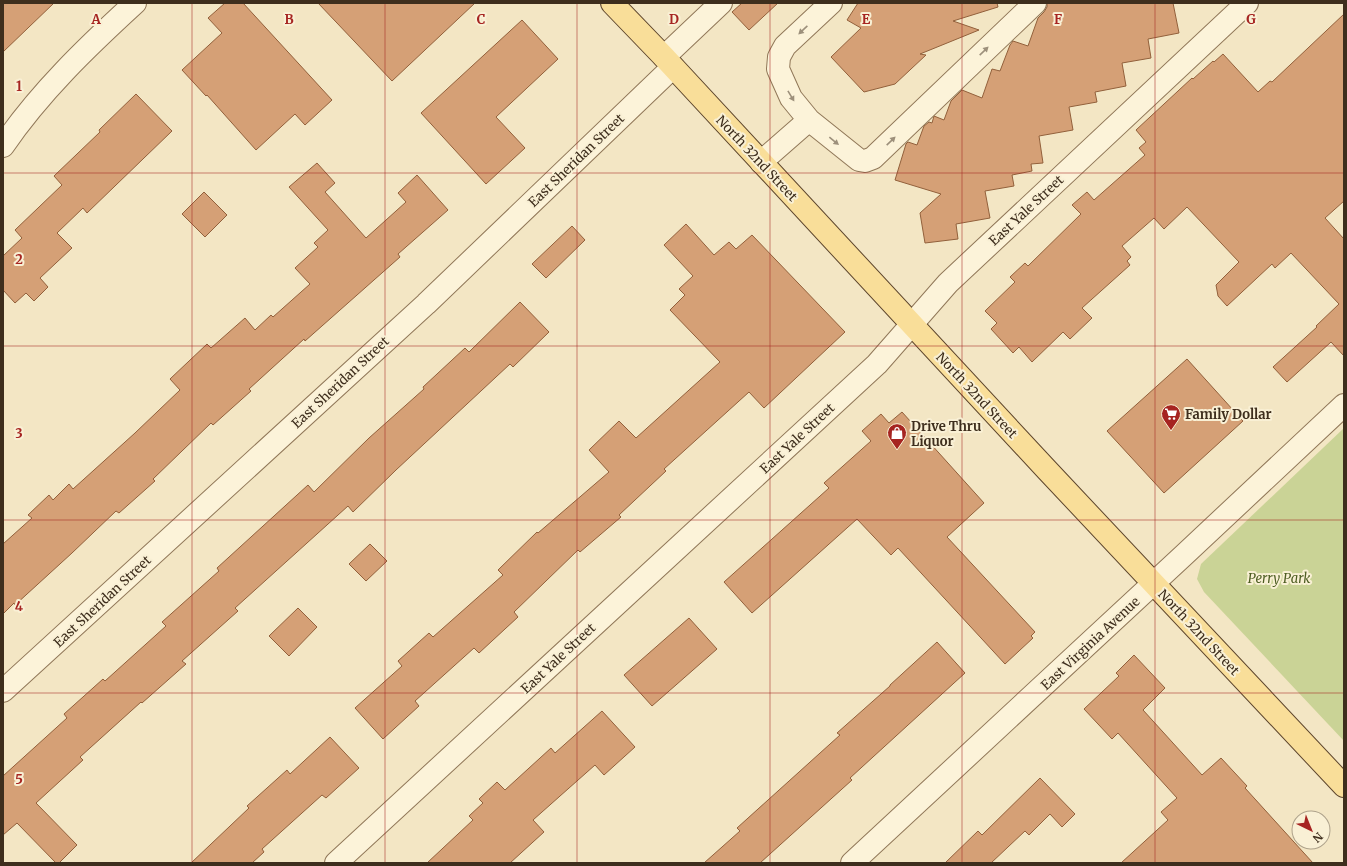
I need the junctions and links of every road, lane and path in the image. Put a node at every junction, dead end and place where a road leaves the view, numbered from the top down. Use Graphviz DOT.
graph roads {
  1 [pos="135,3"];
  2 [pos="612,3"];
  3 [pos="721,3"];
  4 [pos="831,3"];
  5 [pos="1035,3"];
  6 [pos="1247,3"];
  7 [pos="668,62"];
  8 [pos="809,120"];
  9 [pos="3,146"];
  10 [pos="761,162"];
  11 [pos="912,324"];
  12 [pos="1344,405"];
  13 [pos="1153,584"];
  14 [pos="3,691"];
  15 [pos="1344,786"];
  16 [pos="336,863"];
  17 [pos="852,863"];
  1 -- 9 [label="street"];
  2 -- 7 [label="main road, North 32nd Street"];
  3 -- 7 [label="street, East Sheridan Street"];
  4 -- 8 [label="street, one-way"];
  8 -- 5 [label="street, one-way"];
  6 -- 11 [label="street, East Yale Street"];
  7 -- 10 [label="main road, North 32nd Street"];
  7 -- 14 [label="street, East Sheridan Street"];
  8 -- 10 [label="street"];
  10 -- 11 [label="main road, North 32nd Street"];
  11 -- 13 [label="main road, North 32nd Street"];
  11 -- 16 [label="street, East Yale Street"];
  12 -- 13 [label="street, East Virginia Avenue"];
  13 -- 15 [label="main road, North 32nd Street"];
  13 -- 17 [label="street, East Virginia Avenue"];
}
